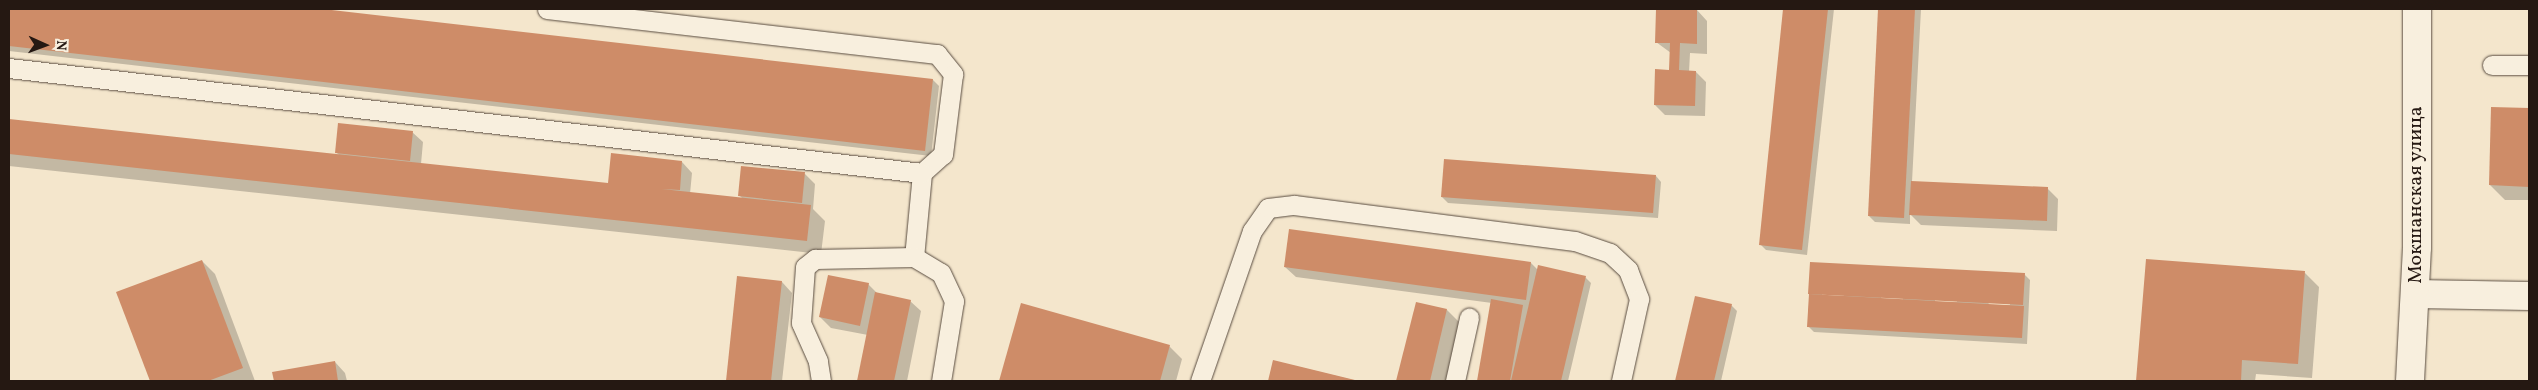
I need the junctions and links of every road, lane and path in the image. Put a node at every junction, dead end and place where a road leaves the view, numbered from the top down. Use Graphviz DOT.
graph roads {
  1 [pos="547,9"];
  2 [pos="2417,9"];
  3 [pos="2492,65"];
  4 [pos="2529,65"];
  5 [pos="9,68"];
  6 [pos="922,173"];
  7 [pos="914,257"];
  8 [pos="2416,294"];
  9 [pos="2529,296"];
  10 [pos="1469,318"];
  11 [pos="821,381"];
  12 [pos="941,381"];
  13 [pos="1200,381"];
  14 [pos="1455,381"];
  15 [pos="1621,381"];
  16 [pos="2410,381"];
  1 -- 6 [label="lane"];
  2 -- 8 [label="street, Мокшанская улица"];
  3 -- 4 [label="lane"];
  5 -- 6 [label="lane"];
  6 -- 7 [label="lane"];
  7 -- 11 [label="lane"];
  7 -- 12 [label="lane"];
  8 -- 9 [label="street"];
  8 -- 16 [label="street, Мокшанская улица"];
  10 -- 14 [label="lane"];
  13 -- 15 [label="lane"];
}
